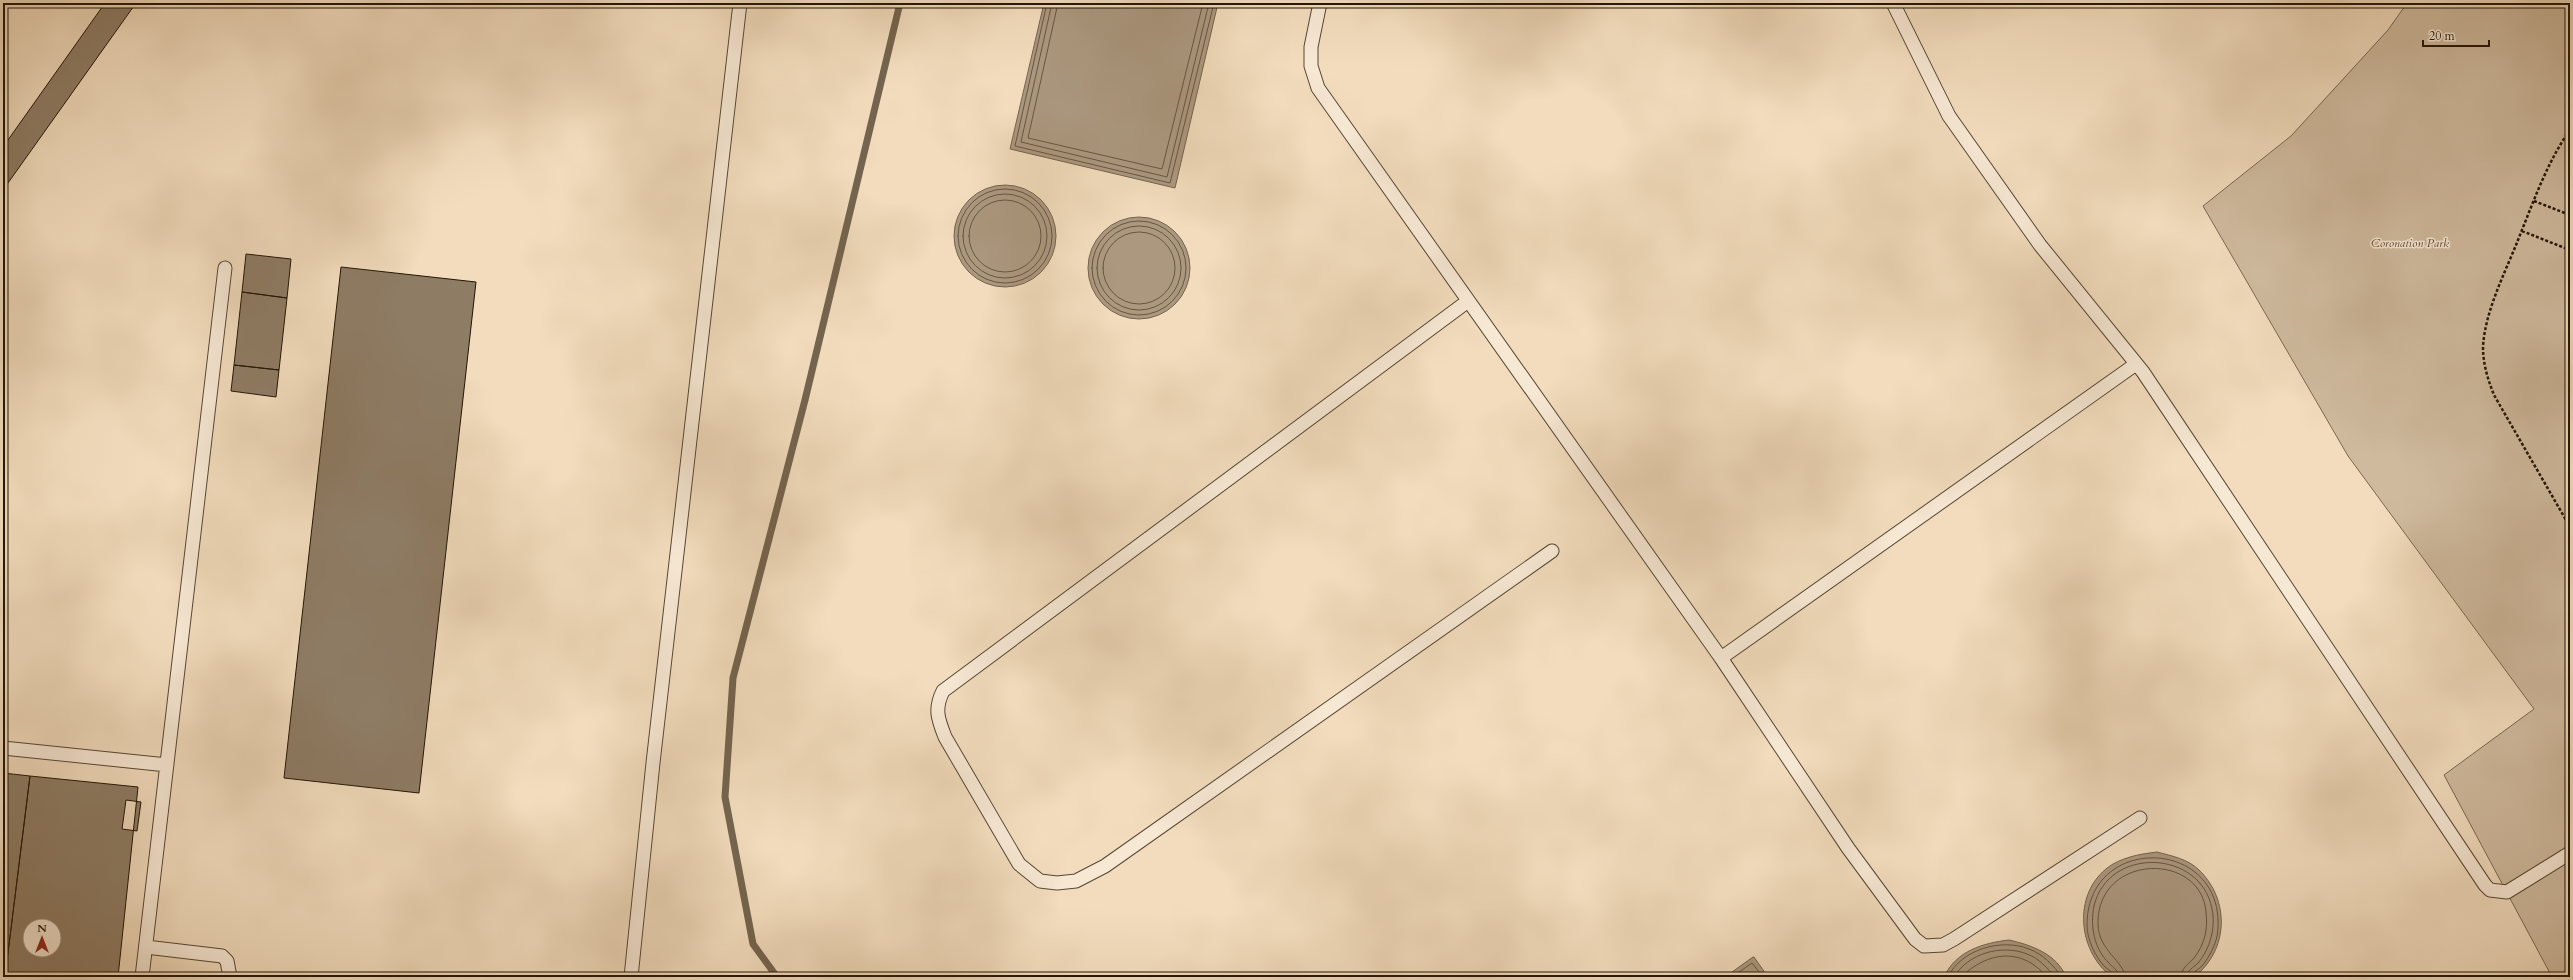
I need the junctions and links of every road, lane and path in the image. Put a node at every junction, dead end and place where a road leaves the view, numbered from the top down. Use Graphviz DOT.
graph roads {
  1 [pos="740,3"];
  2 [pos="1320,3"];
  3 [pos="1893,3"];
  4 [pos="2570,130"];
  5 [pos="2534,201"];
  6 [pos="2570,215"];
  7 [pos="2522,231"];
  8 [pos="2570,250"];
  9 [pos="225,268"];
  10 [pos="1468,301"];
  11 [pos="2136,364"];
  12 [pos="2570,527"];
  13 [pos="1552,551"];
  14 [pos="1721,658"];
  15 [pos="3,748"];
  16 [pos="167,765"];
  17 [pos="2140,818"];
  18 [pos="2570,853"];
  19 [pos="146,947"];
  20 [pos="142,977"];
  21 [pos="230,977"];
  22 [pos="632,977"];
  1 -- 22 [label="lane"];
  2 -- 10 [label="lane"];
  3 -- 11 [label="lane"];
  4 -- 5 [label="path"];
  5 -- 6 [label="path"];
  5 -- 7 [label="path"];
  7 -- 8 [label="path"];
  7 -- 12 [label="path"];
  9 -- 16 [label="lane"];
  10 -- 13 [label="lane"];
  10 -- 14 [label="lane"];
  11 -- 14 [label="lane"];
  11 -- 18 [label="lane"];
  14 -- 17 [label="lane"];
  15 -- 16 [label="lane"];
  16 -- 19 [label="lane"];
  19 -- 20 [label="lane"];
  19 -- 21 [label="lane"];
}
